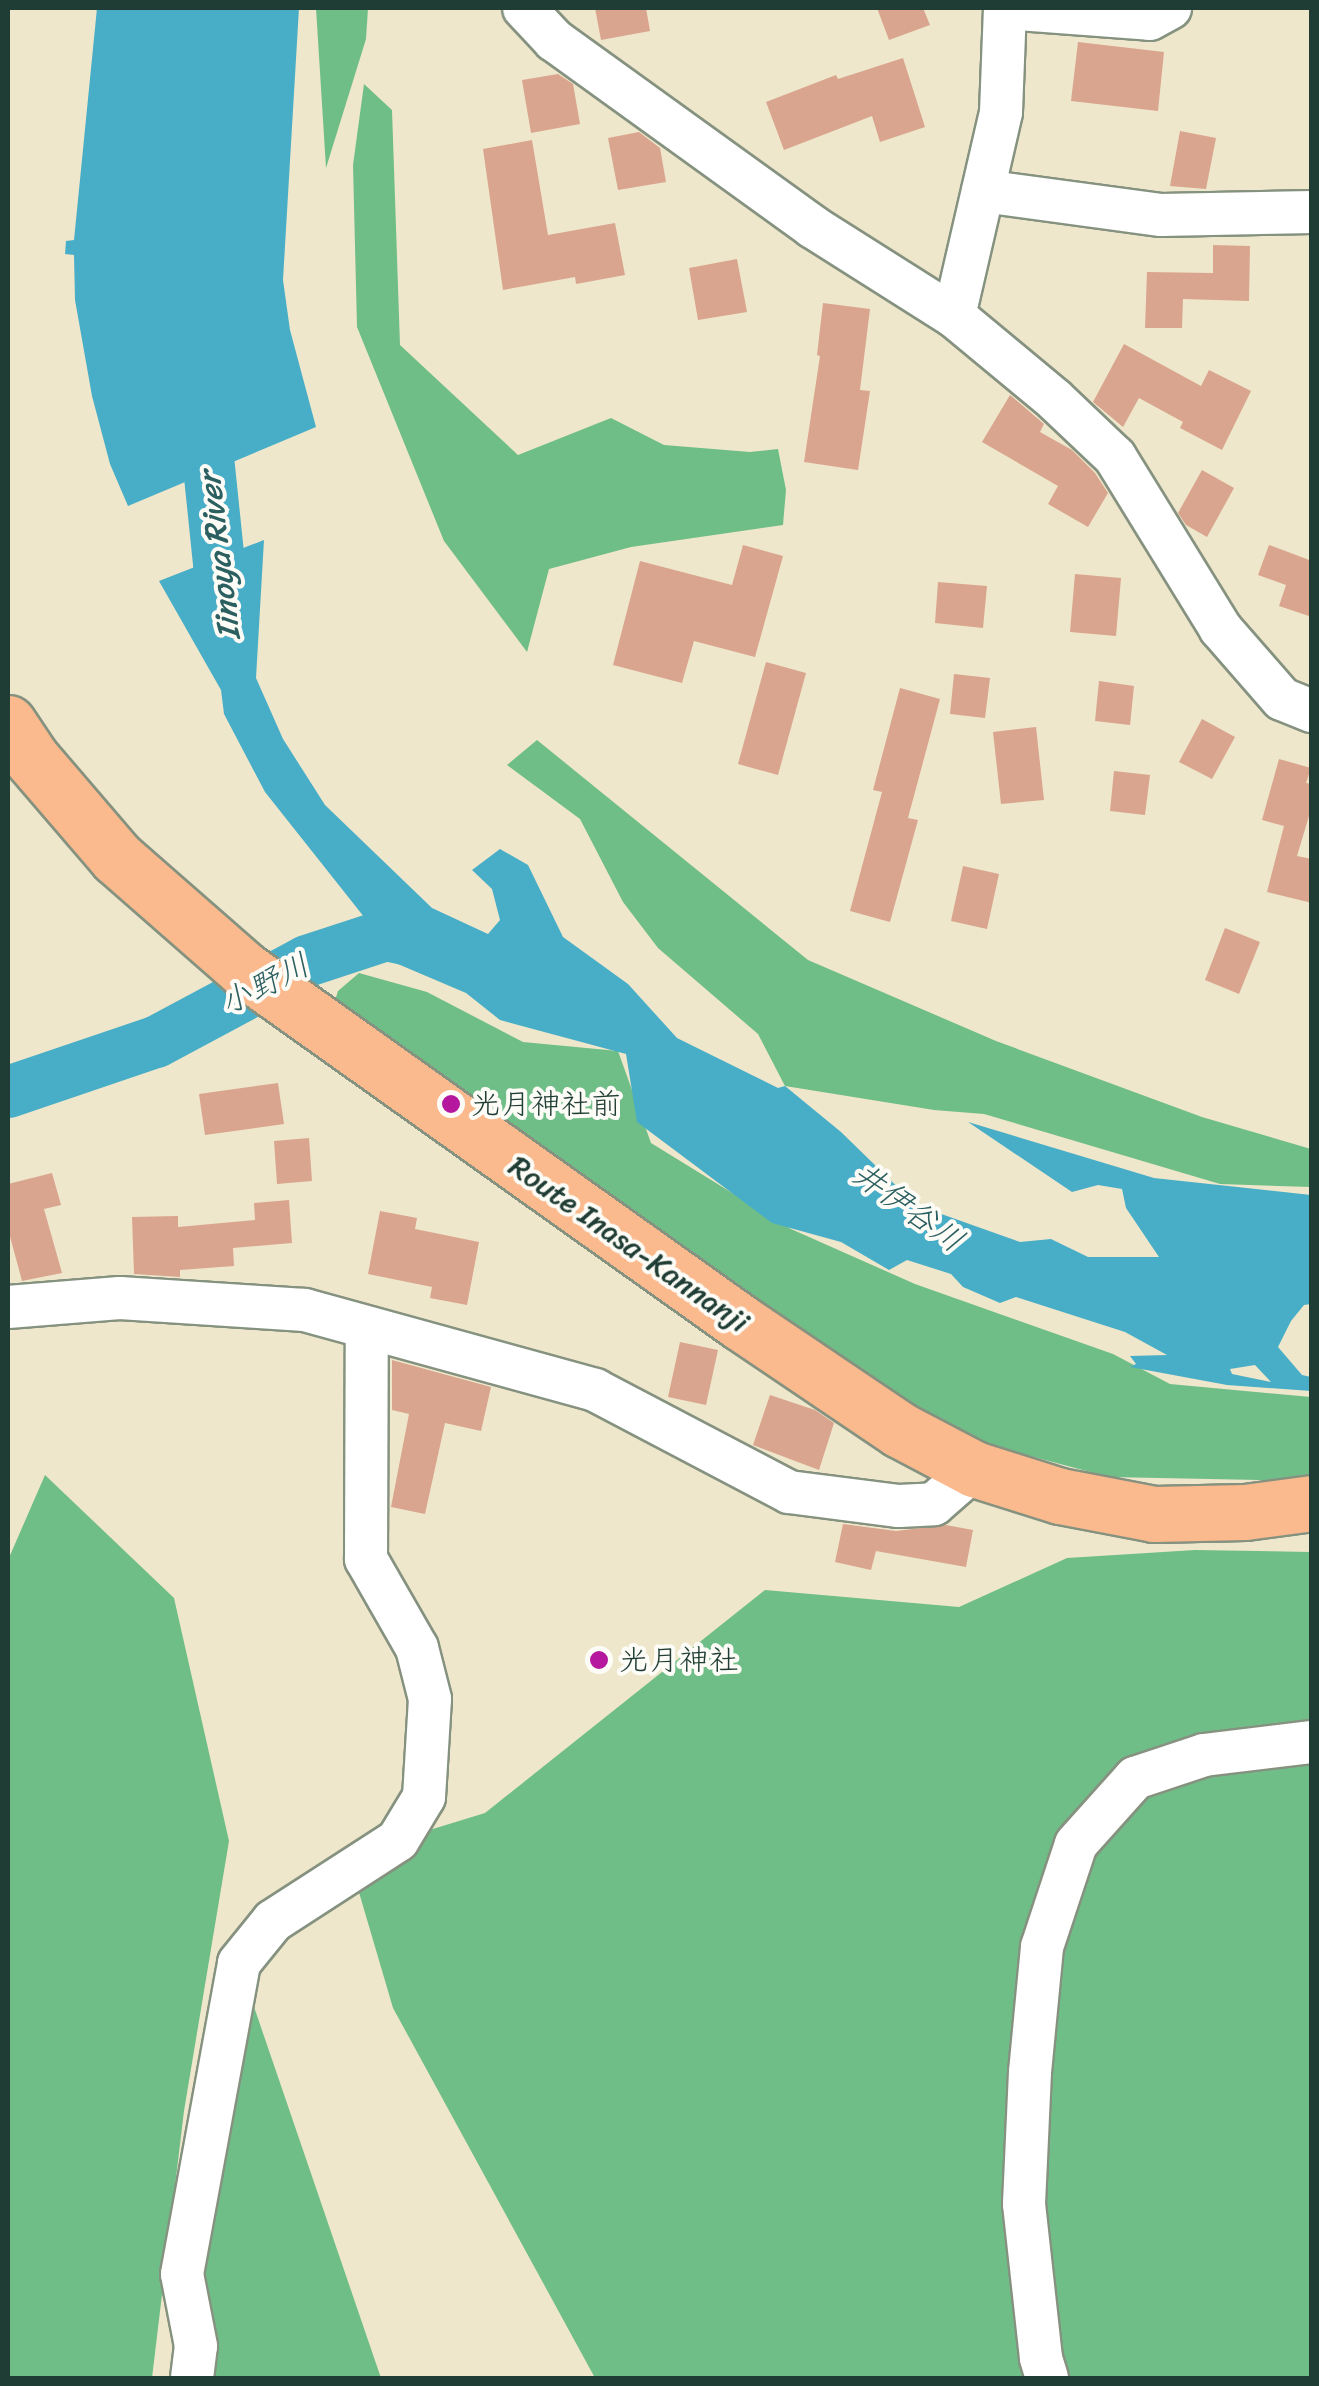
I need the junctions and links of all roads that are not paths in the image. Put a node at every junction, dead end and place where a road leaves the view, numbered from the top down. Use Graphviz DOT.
graph roads {
  1 [pos="524,8"];
  2 [pos="1004,8"];
  3 [pos="1170,8"];
  4 [pos="983,191"];
  5 [pos="1312,212"];
  6 [pos="954,316"];
  7 [pos="1312,712"];
  8 [pos="8,723"];
  9 [pos="8,1307"];
  10 [pos="367,1329"];
  11 [pos="974,1469"];
  12 [pos="1312,1503"];
  13 [pos="1312,1742"];
  14 [pos="192,2378"];
  15 [pos="1047,2378"];
  1 -- 6 [label="street"];
  2 -- 3 [label="street"];
  2 -- 4 [label="street"];
  4 -- 5 [label="street"];
  4 -- 6 [label="street"];
  6 -- 7 [label="street"];
  8 -- 11 [label="main road, Route Inasa-Kannanji"];
  9 -- 10 [label="street"];
  10 -- 11 [label="street"];
  10 -- 14 [label="street"];
  11 -- 12 [label="main road, Route Inasa-Kannanji"];
  13 -- 15 [label="street"];
}
